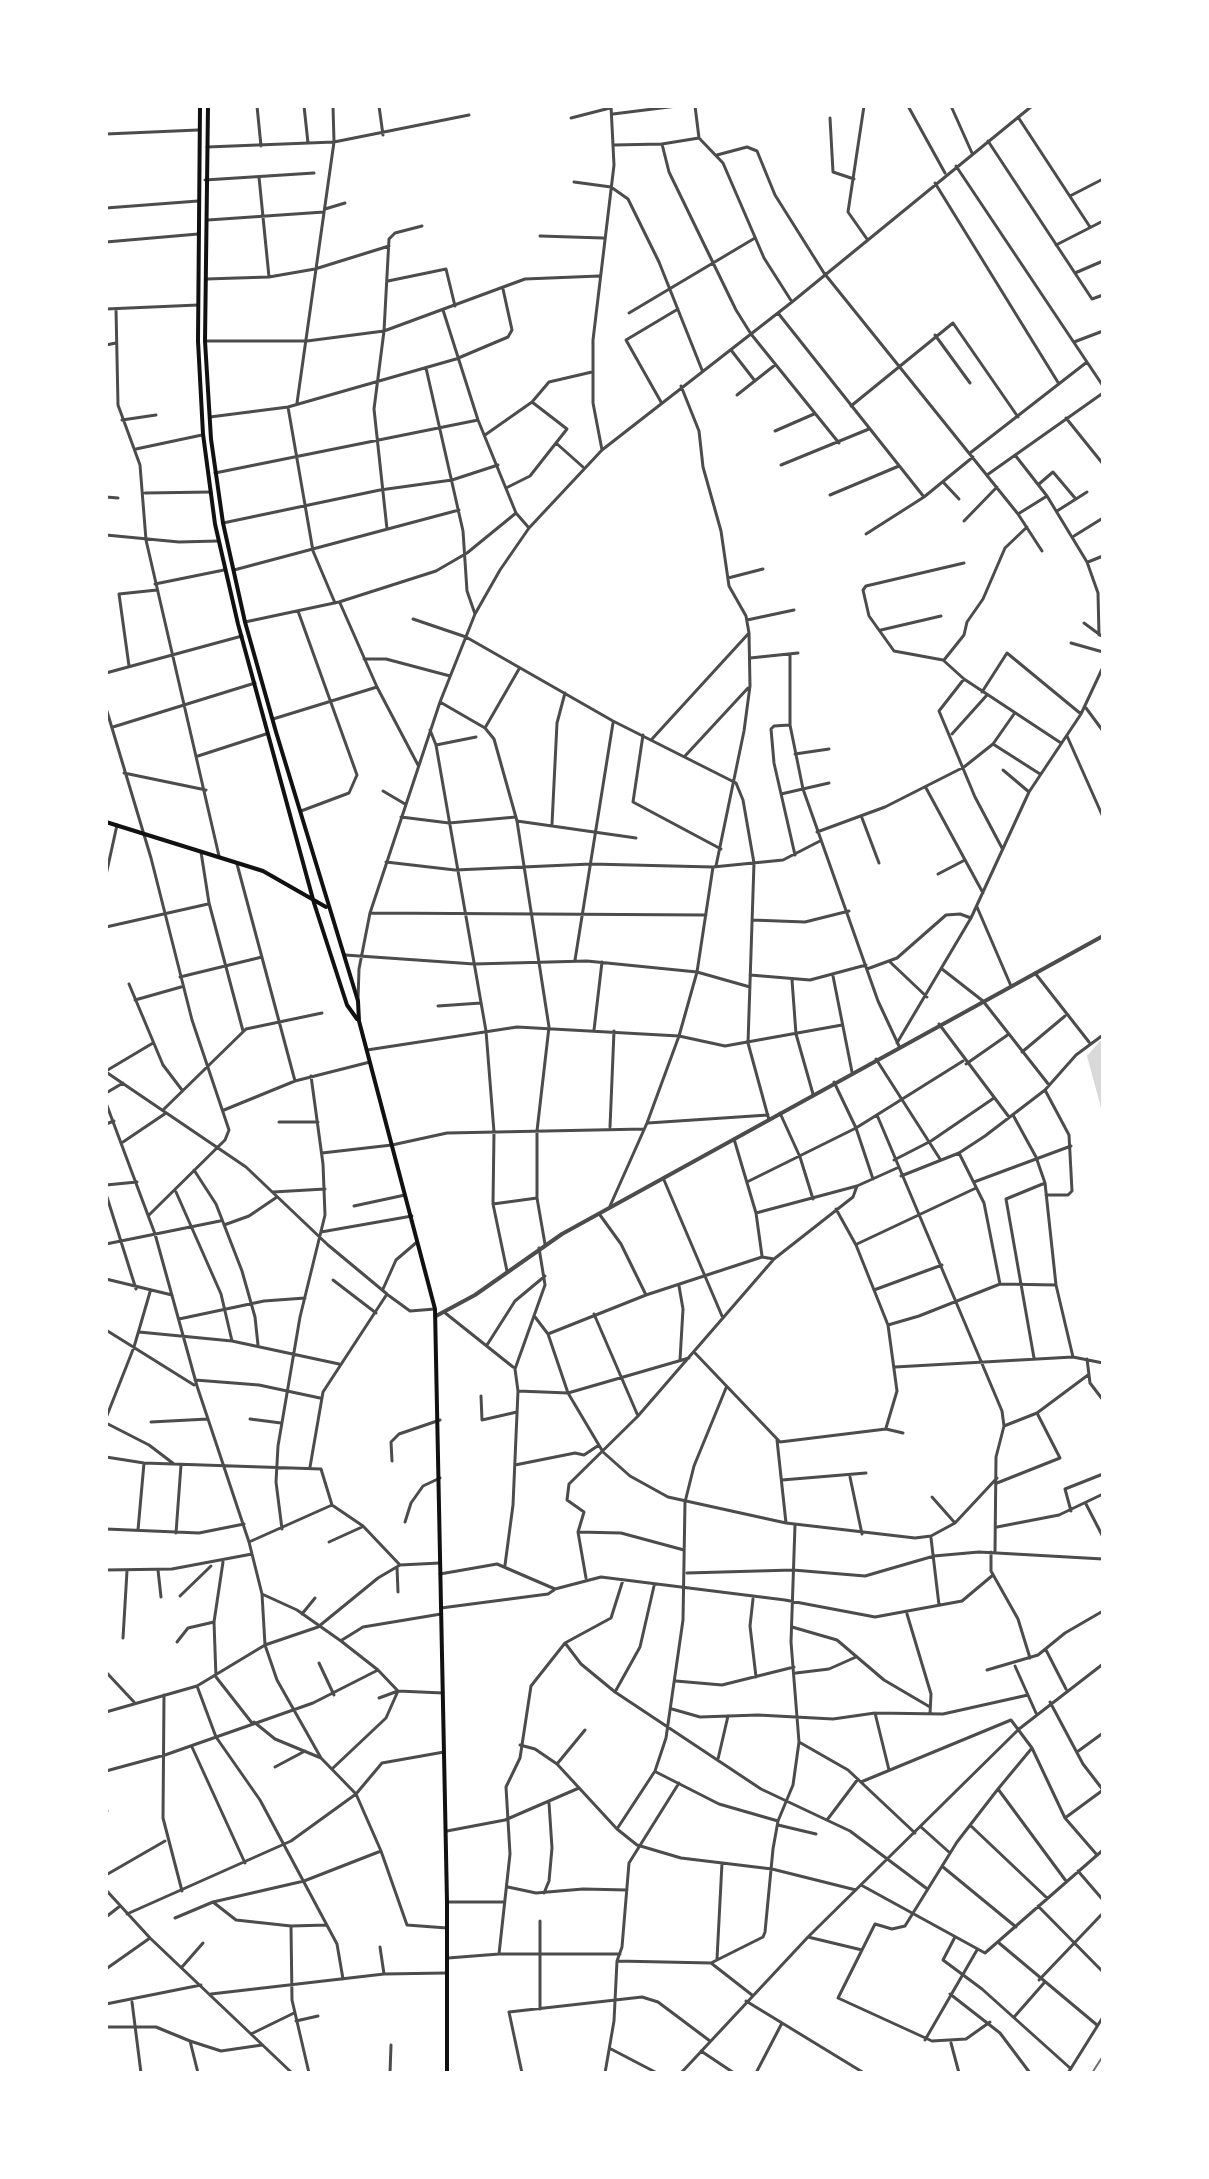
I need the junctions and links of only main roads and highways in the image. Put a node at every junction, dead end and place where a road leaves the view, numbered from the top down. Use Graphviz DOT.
graph roads {
  1 [pos="200,106"];
  2 [pos="208,106"];
  3 [pos="106,822"];
  4 [pos="314,903"];
  5 [pos="328,908"];
  6 [pos="359,1021"];
  7 [pos="447,2073"];
  1 -- 4 [label="main road"];
  2 -- 5 [label="main road"];
  3 -- 4 [label="main road"];
  4 -- 5 [label="main road"];
  4 -- 6 [label="main road"];
  5 -- 6 [label="main road"];
  6 -- 7 [label="main road"];
}
